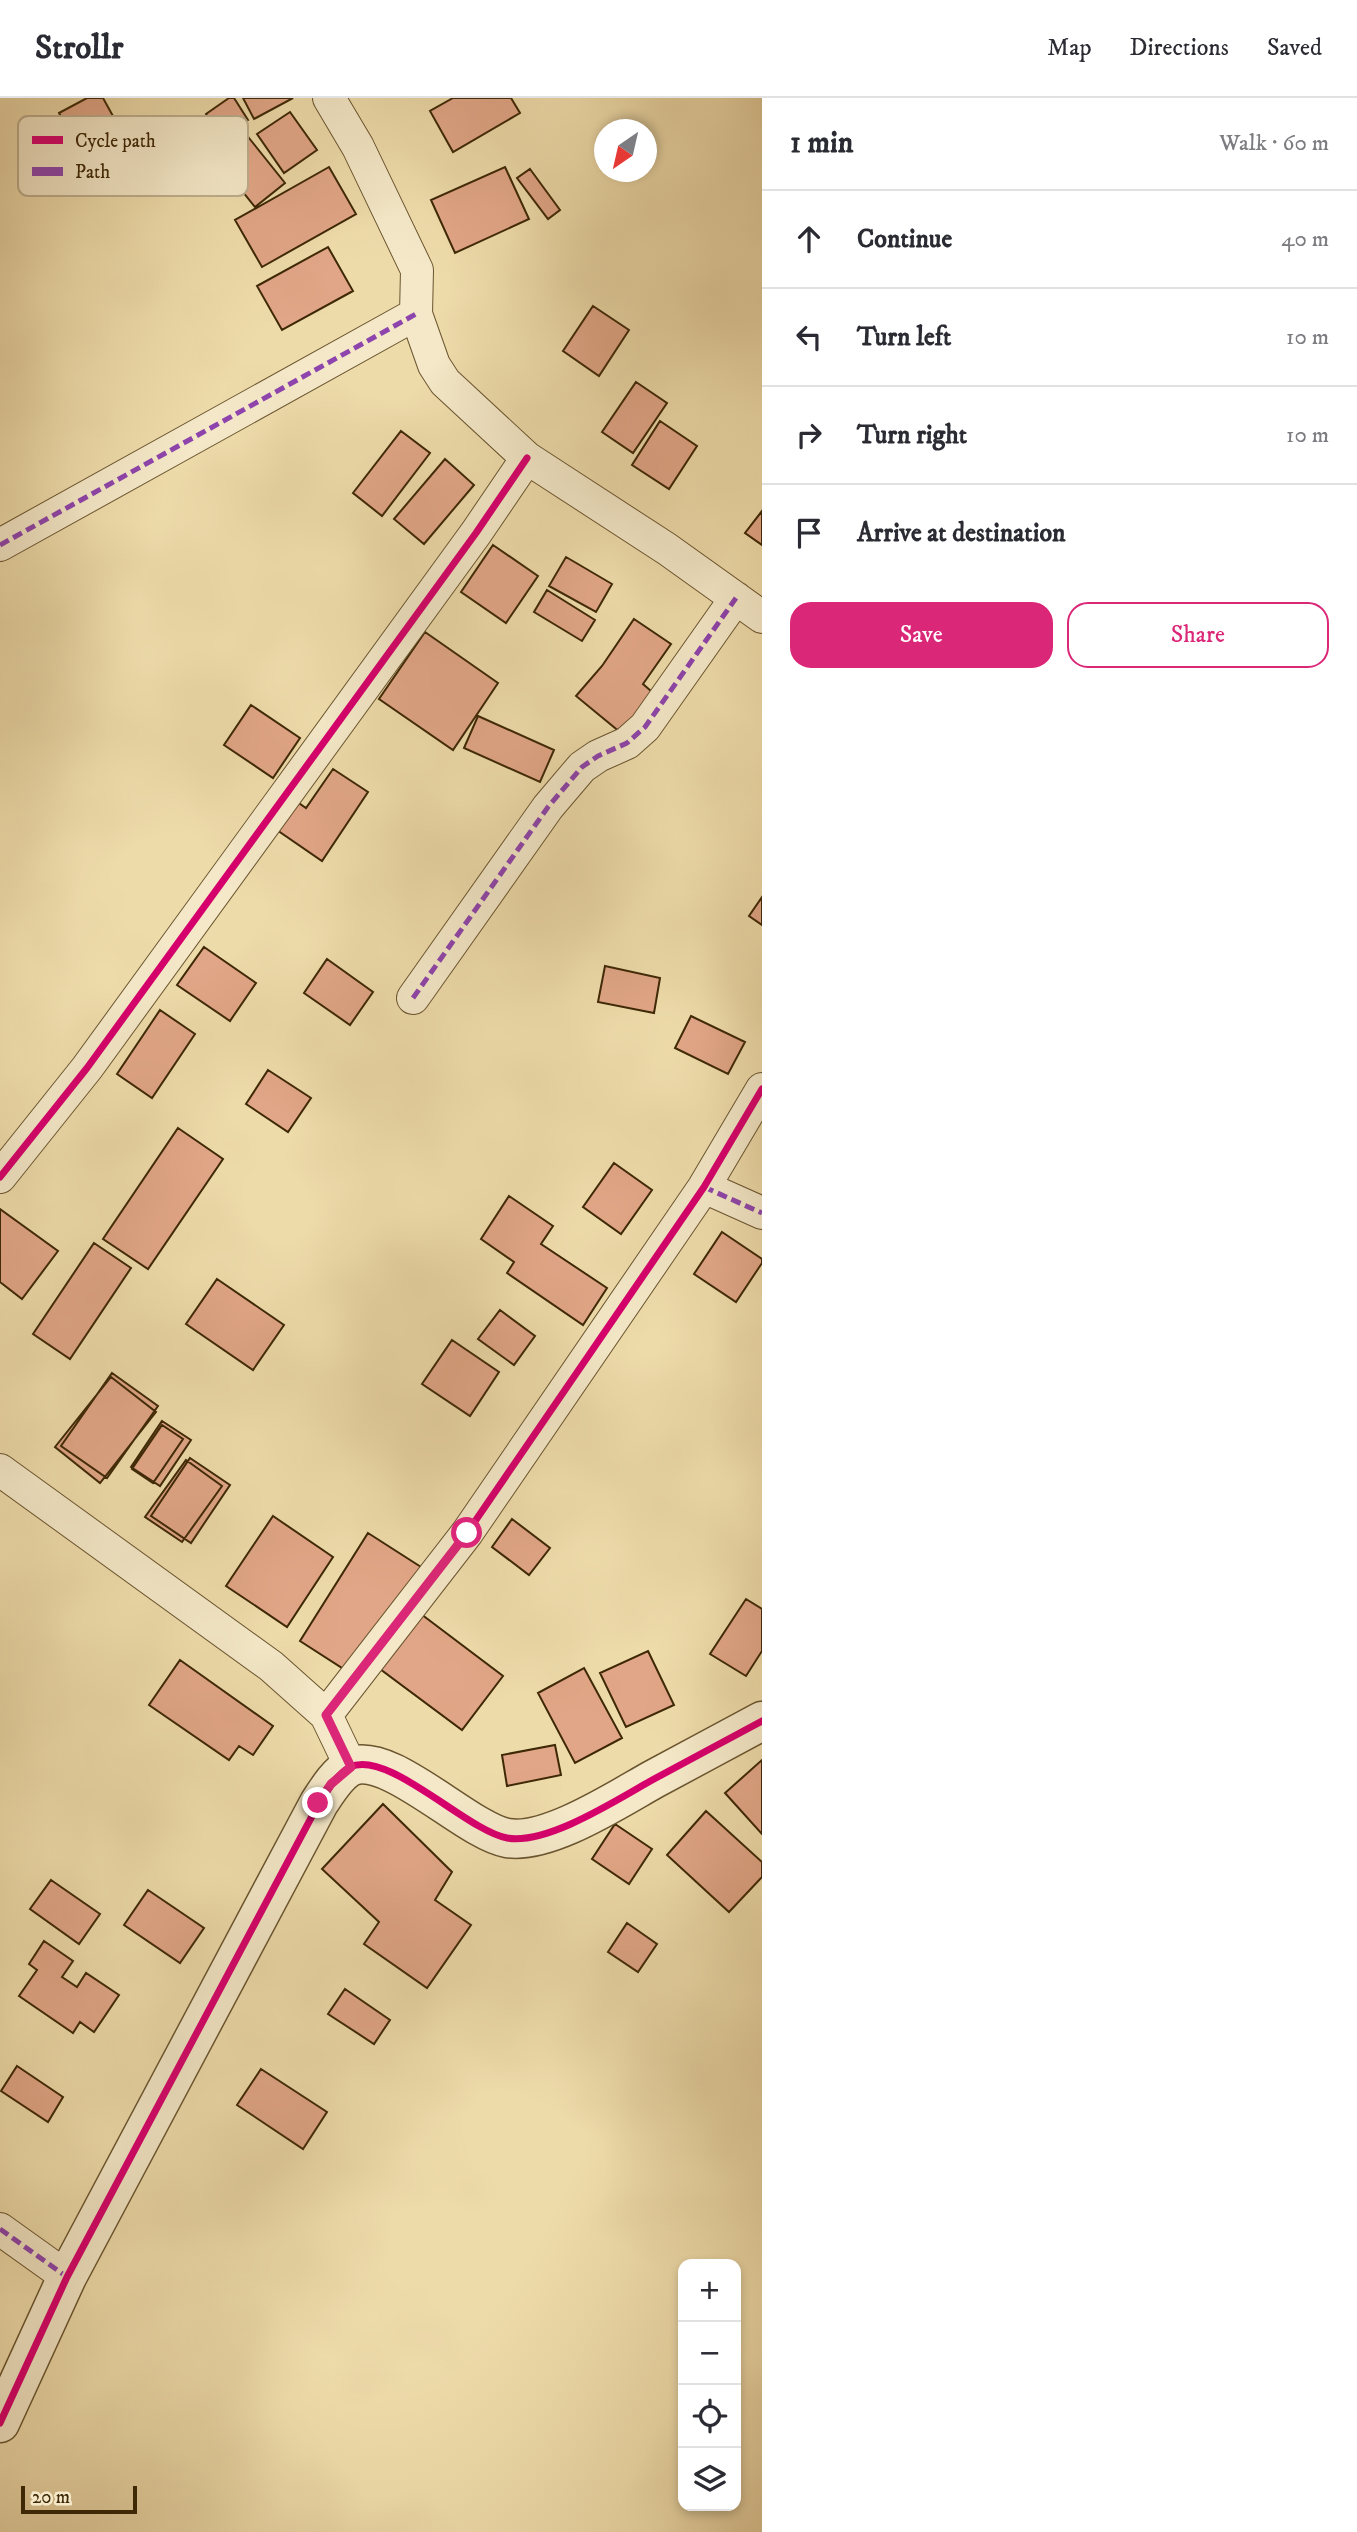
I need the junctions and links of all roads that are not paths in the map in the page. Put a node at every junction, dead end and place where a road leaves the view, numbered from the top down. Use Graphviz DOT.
graph roads {
  1 [pos="329,98"];
  2 [pos="416,314"];
  3 [pos="527,458"];
  4 [pos="0,545"];
  5 [pos="736,598"];
  6 [pos="762,617"];
  7 [pos="414,998"];
  8 [pos="762,1089"];
  9 [pos="0,1177"];
  10 [pos="704,1186"];
  11 [pos="762,1213"];
  12 [pos="0,1470"];
  13 [pos="326,1715"];
  14 [pos="762,1721"];
  15 [pos="351,1767"];
  16 [pos="0,2229"];
  17 [pos="67,2277"];
  18 [pos="0,2423"];
  1 -- 2 [label="street"];
  2 -- 3 [label="street"];
  2 -- 4 [label="street"];
  3 -- 5 [label="street"];
  3 -- 9 [label="street"];
  5 -- 6 [label="street"];
  5 -- 7 [label="street"];
  8 -- 10 [label="street"];
  10 -- 11 [label="street"];
  10 -- 13 [label="street"];
  12 -- 13 [label="street"];
  13 -- 15 [label="street"];
  14 -- 15 [label="street"];
  15 -- 17 [label="street"];
  16 -- 17 [label="street"];
  17 -- 18 [label="street"];
}
